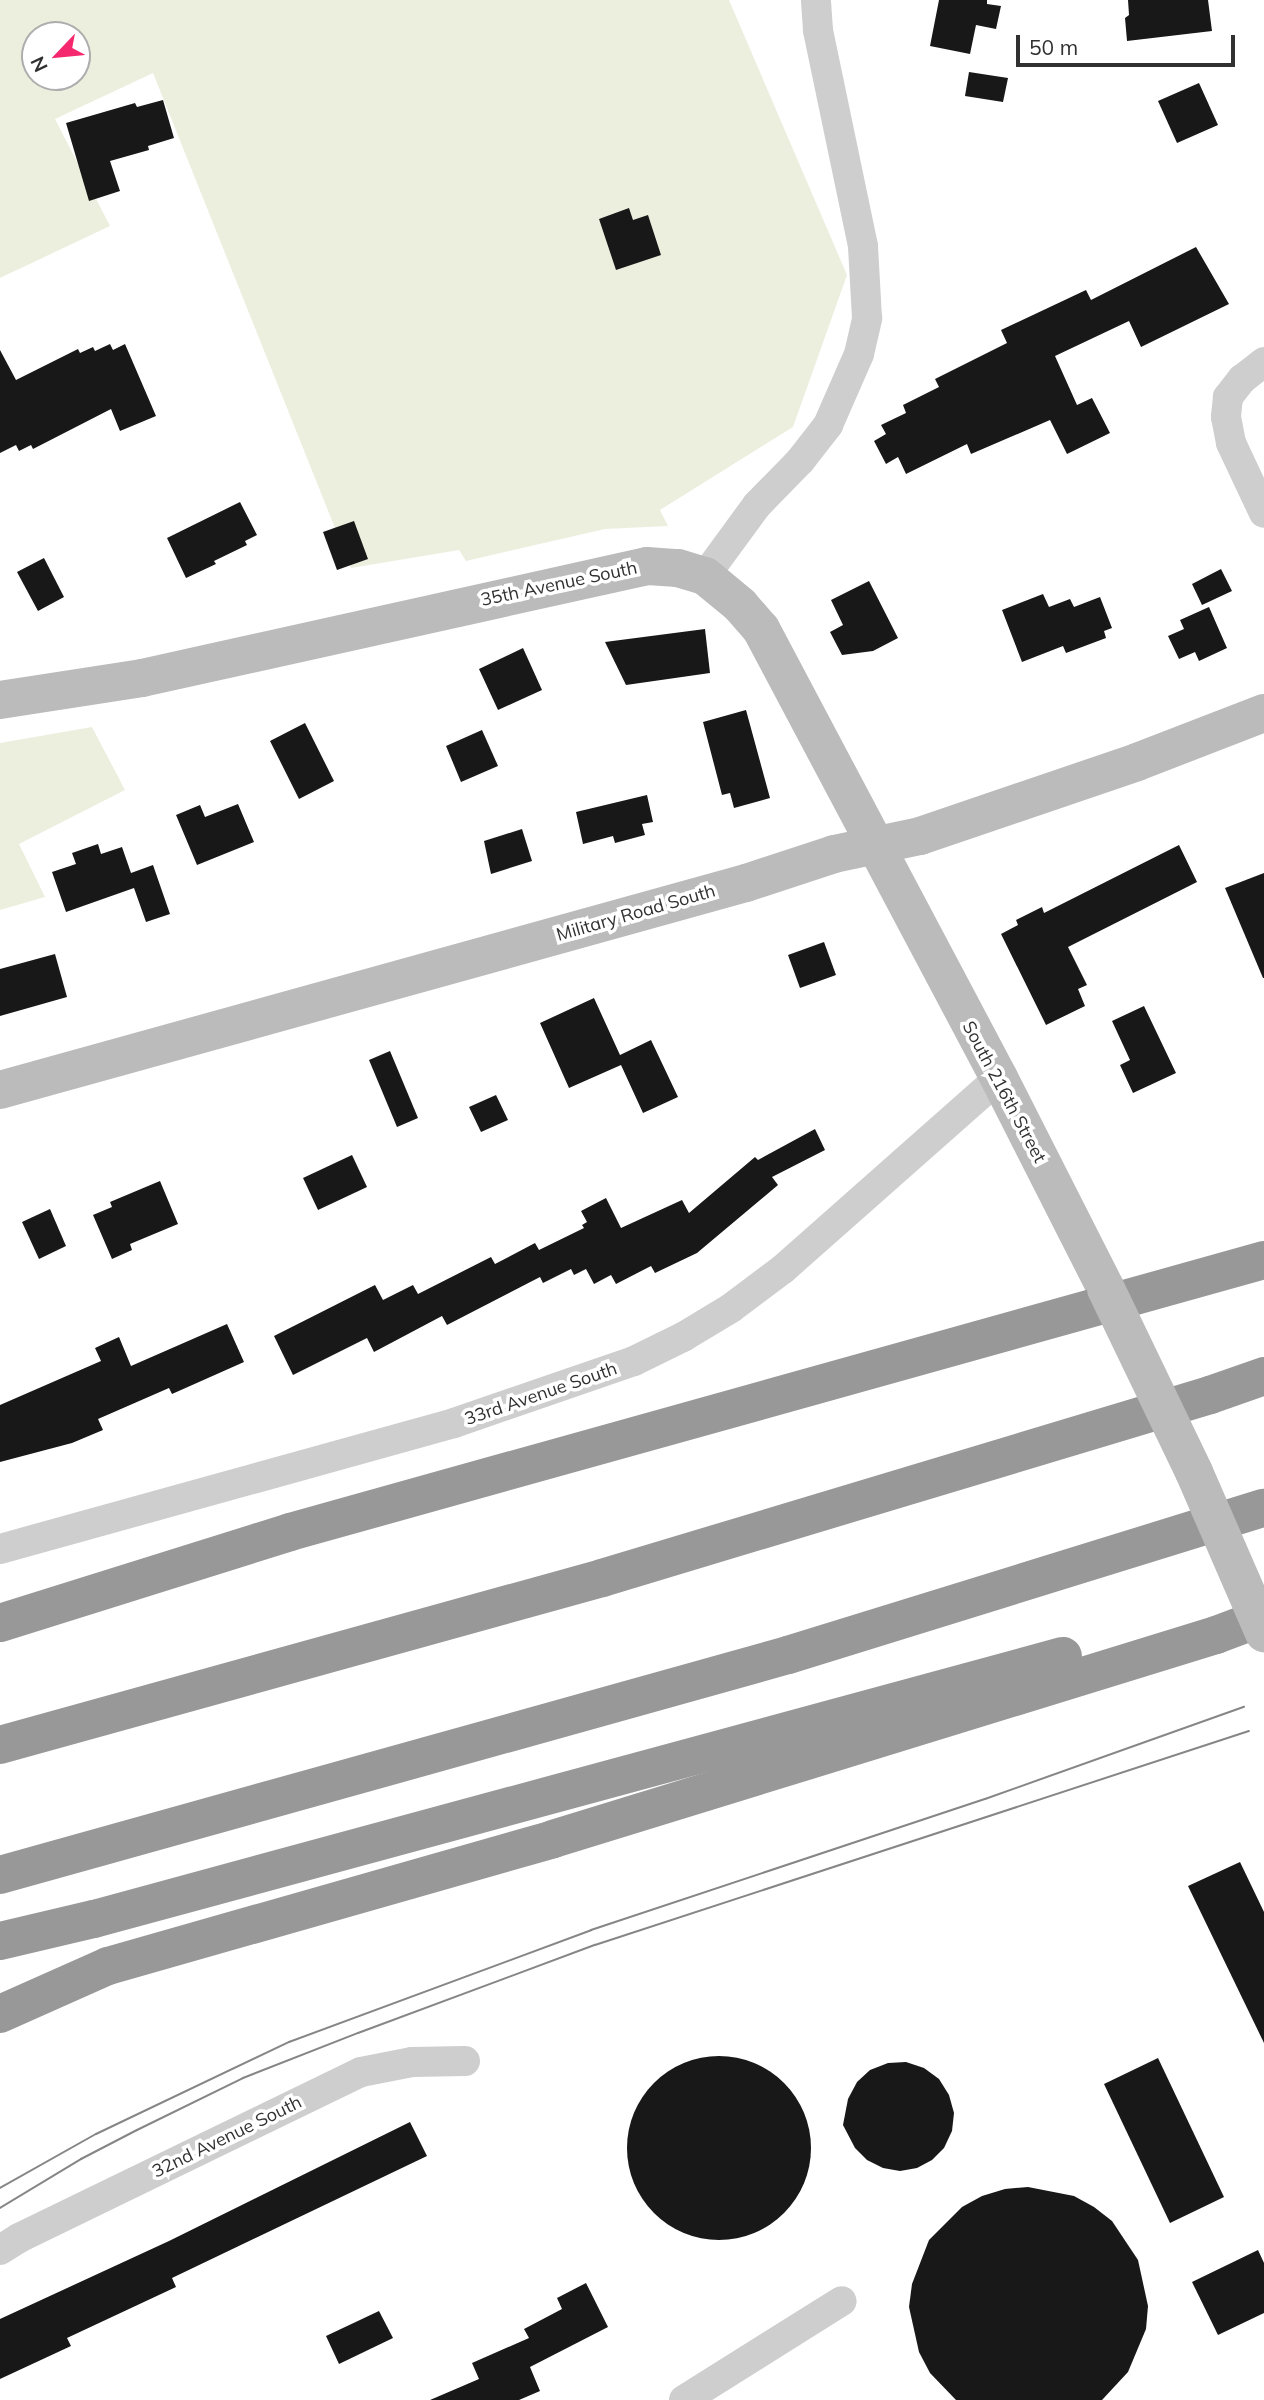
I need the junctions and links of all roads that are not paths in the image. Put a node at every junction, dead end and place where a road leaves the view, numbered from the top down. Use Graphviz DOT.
graph roads {
  1 [pos="816,0"];
  2 [pos="1264,362"];
  3 [pos="1264,513"];
  4 [pos="705,576"];
  5 [pos="0,701"];
  6 [pos="1264,713"];
  7 [pos="875,845"];
  8 [pos="999,1078"];
  9 [pos="0,1090"];
  10 [pos="1264,1260"];
  11 [pos="1264,1376"];
  12 [pos="1264,1508"];
  13 [pos="0,1549"];
  14 [pos="1264,1599"];
  15 [pos="1264,1617"];
  16 [pos="0,1623"];
  17 [pos="1264,1633"];
  18 [pos="0,1745"];
  19 [pos="0,1875"];
  20 [pos="0,1941"];
  21 [pos="0,2014"];
  22 [pos="465,2061"];
  23 [pos="0,2250"];
  24 [pos="842,2301"];
  25 [pos="684,2400"];
  1 -- 4 [label="street"];
  2 -- 3 [label="street"];
  4 -- 5 [label="main road, 35th Avenue South"];
  4 -- 7 [label="main road, South 216th Street"];
  6 -- 7 [label="main road, Military Road South"];
  7 -- 8 [label="main road, South 216th Street"];
  7 -- 9 [label="main road, Military Road South"];
  8 -- 13 [label="street, 33rd Avenue South"];
  8 -- 17 [label="main road, South 216th Street, bridge"];
  10 -- 16 [label="highway"];
  11 -- 18 [label="highway"];
  12 -- 19 [label="highway"];
  14 -- 20 [label="highway"];
  15 -- 21 [label="highway"];
  22 -- 23 [label="street, 32nd Avenue South"];
  24 -- 25 [label="street"];
}
